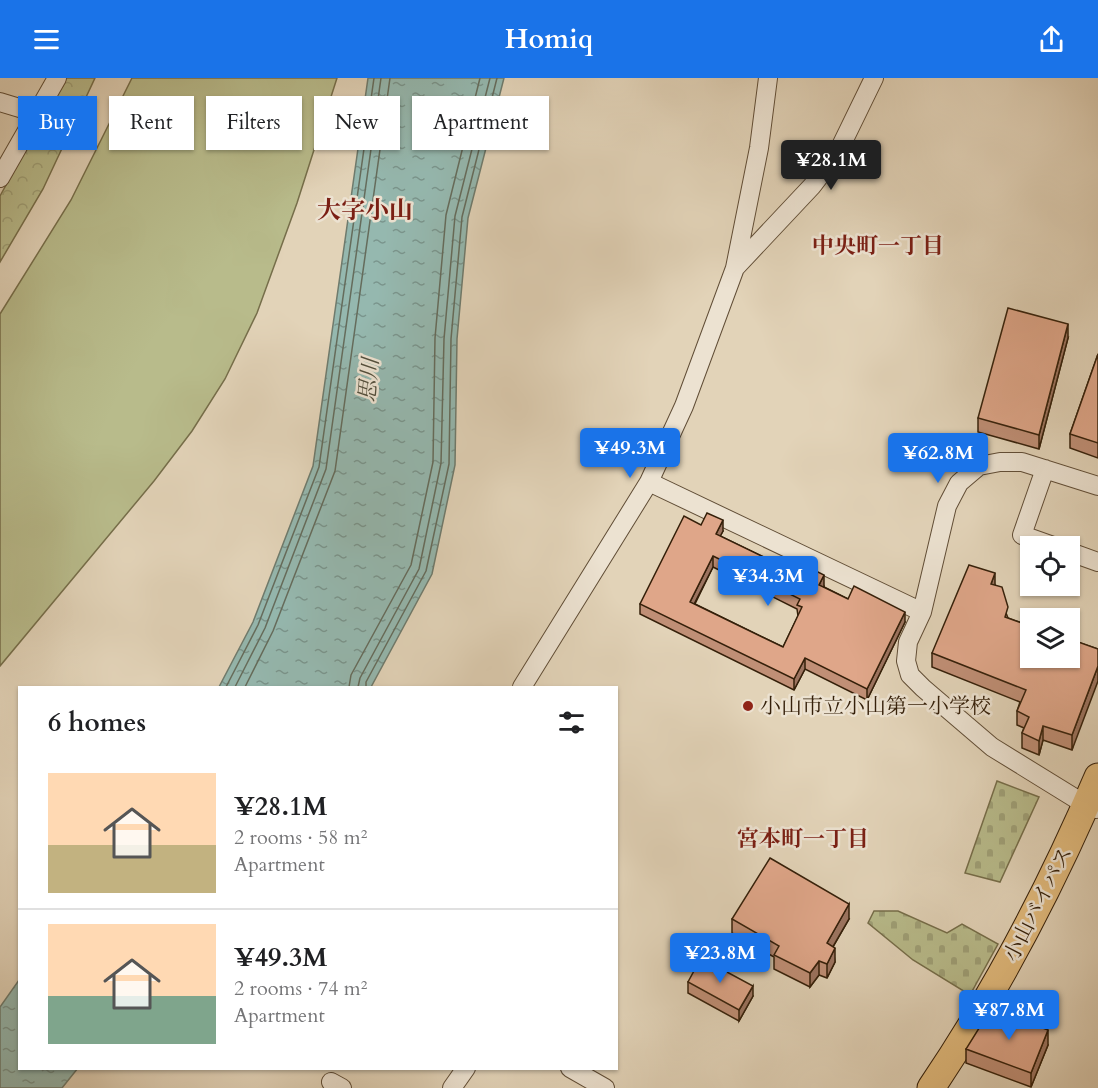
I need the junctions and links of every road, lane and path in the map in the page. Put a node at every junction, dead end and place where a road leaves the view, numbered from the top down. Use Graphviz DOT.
graph roads {
  1 [pos="57,78"];
  2 [pos="768,78"];
  3 [pos="874,78"];
  4 [pos="46,96"];
  5 [pos="0,102"];
  6 [pos="18,107"];
  7 [pos="18,145"];
  8 [pos="0,178"];
  9 [pos="735,268"];
  10 [pos="1045,470"];
  11 [pos="649,482"];
  12 [pos="1098,486"];
  13 [pos="1025,536"];
  14 [pos="1080,556"];
  15 [pos="1098,562"];
  16 [pos="922,612"];
  17 [pos="523,686"];
  18 [pos="1098,777"];
  19 [pos="1092,808"];
  20 [pos="465,1070"];
  21 [pos="574,1070"];
  22 [pos="452,1088"];
  23 [pos="605,1088"];
  24 [pos="931,1088"];
  1 -- 4 [label="street"];
  2 -- 9 [label="street"];
  3 -- 9 [label="street"];
  5 -- 6 [label="street"];
  7 -- 8 [label="street"];
  9 -- 11 [label="street"];
  10 -- 12 [label="street"];
  10 -- 13 [label="street"];
  10 -- 16 [label="street"];
  11 -- 16 [label="street"];
  11 -- 17 [label="street"];
  14 -- 15 [label="street"];
  16 -- 19 [label="street"];
  18 -- 19 [label="highway, 小山バイパス"];
  19 -- 24 [label="highway, 小山バイパス"];
  20 -- 22 [label="street"];
  21 -- 23 [label="street"];
}
